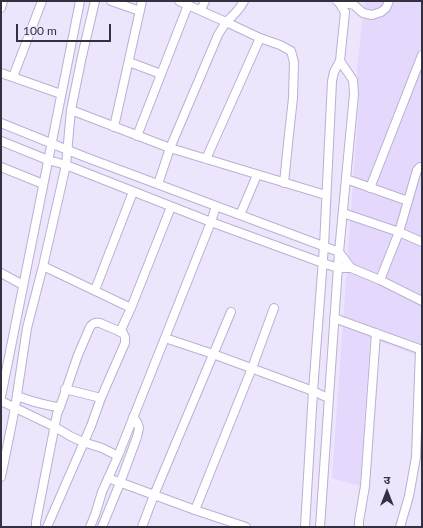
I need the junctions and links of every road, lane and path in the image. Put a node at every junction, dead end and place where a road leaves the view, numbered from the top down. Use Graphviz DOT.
graph roads {
  1 [pos="4,1"];
  2 [pos="42,1"];
  3 [pos="80,1"];
  4 [pos="95,1"];
  5 [pos="111,1"];
  6 [pos="142,1"];
  7 [pos="179,1"];
  8 [pos="205,1"];
  9 [pos="244,1"];
  10 [pos="338,1"];
  11 [pos="389,1"];
  12 [pos="354,3"];
  13 [pos="188,5"];
  14 [pos="1,8"];
  15 [pos="201,10"];
  16 [pos="140,11"];
  17 [pos="345,12"];
  18 [pos="226,22"];
  19 [pos="260,38"];
  20 [pos="422,55"];
  21 [pos="340,61"];
  22 [pos="128,62"];
  23 [pos="1,72"];
  24 [pos="161,74"];
  25 [pos="419,74"];
  26 [pos="14,77"];
  27 [pos="61,94"];
  28 [pos="71,110"];
  29 [pos="1,123"];
  30 [pos="114,127"];
  31 [pos="137,136"];
  32 [pos="1,141"];
  33 [pos="51,143"];
  34 [pos="170,148"];
  35 [pos="68,150"];
  36 [pos="206,159"];
  37 [pos="48,160"];
  38 [pos="66,165"];
  39 [pos="1,167"];
  40 [pos="422,167"];
  41 [pos="257,175"];
  42 [pos="346,179"];
  43 [pos="284,183"];
  44 [pos="43,184"];
  45 [pos="158,184"];
  46 [pos="370,188"];
  47 [pos="133,192"];
  48 [pos="326,195"];
  49 [pos="408,201"];
  50 [pos="171,206"];
  51 [pos="216,206"];
  52 [pos="343,213"];
  53 [pos="240,214"];
  54 [pos="211,222"];
  55 [pos="399,232"];
  56 [pos="422,242"];
  57 [pos="324,246"];
  58 [pos="339,252"];
  59 [pos="323,263"];
  60 [pos="43,266"];
  61 [pos="338,268"];
  62 [pos="351,268"];
  63 [pos="1,273"];
  64 [pos="380,280"];
  65 [pos="23,285"];
  66 [pos="95,290"];
  67 [pos="422,301"];
  68 [pos="131,308"];
  69 [pos="274,308"];
  70 [pos="231,312"];
  71 [pos="334,318"];
  72 [pos="120,332"];
  73 [pos="376,333"];
  74 [pos="165,338"];
  75 [pos="421,350"];
  76 [pos="214,354"];
  77 [pos="252,368"];
  78 [pos="66,389"];
  79 [pos="313,391"];
  80 [pos="17,396"];
  81 [pos="1,397"];
  82 [pos="101,398"];
  83 [pos="328,398"];
  84 [pos="1,401"];
  85 [pos="60,407"];
  86 [pos="15,408"];
  87 [pos="133,417"];
  88 [pos="55,427"];
  89 [pos="84,442"];
  90 [pos="118,456"];
  91 [pos="1,477"];
  92 [pos="108,478"];
  93 [pos="120,483"];
  94 [pos="154,495"];
  95 [pos="195,510"];
  96 [pos="230,524"];
  97 [pos="36,527"];
  98 [pos="47,527"];
  99 [pos="90,527"];
  100 [pos="102,527"];
  101 [pos="142,527"];
  102 [pos="246,527"];
  103 [pos="305,527"];
  104 [pos="320,527"];
  105 [pos="359,527"];
  106 [pos="400,527"];
  1 -- 14 [label="street"];
  2 -- 26 [label="street"];
  3 -- 27 [label="street"];
  4 -- 28 [label="street"];
  5 -- 16 [label="street"];
  6 -- 16 [label="street"];
  7 -- 13 [label="street"];
  8 -- 15 [label="street"];
  9 -- 18 [label="street"];
  10 -- 12 [label="street"];
  10 -- 17 [label="street"];
  11 -- 12 [label="street"];
  12 -- 17 [label="street"];
  13 -- 15 [label="street"];
  13 -- 24 [label="street"];
  15 -- 18 [label="street"];
  16 -- 22 [label="street"];
  17 -- 21 [label="street"];
  18 -- 19 [label="street"];
  18 -- 34 [label="street"];
  19 -- 36 [label="street"];
  19 -- 43 [label="street"];
  20 -- 25 [label="street"];
  21 -- 42 [label="street"];
  21 -- 48 [label="street"];
  22 -- 24 [label="street"];
  22 -- 30 [label="street"];
  23 -- 26 [label="street"];
  24 -- 31 [label="street"];
  25 -- 46 [label="street"];
  26 -- 27 [label="street"];
  27 -- 33 [label="street"];
  28 -- 30 [label="street"];
  28 -- 35 [label="street"];
  29 -- 33 [label="street"];
  30 -- 31 [label="street"];
  31 -- 34 [label="street"];
  32 -- 37 [label="street"];
  33 -- 35 [label="street"];
  33 -- 37 [label="street"];
  34 -- 36 [label="street"];
  34 -- 45 [label="street"];
  35 -- 38 [label="street"];
  35 -- 45 [label="street"];
  36 -- 41 [label="street"];
  37 -- 38 [label="street"];
  37 -- 44 [label="street"];
  38 -- 47 [label="street"];
  38 -- 60 [label="street"];
  39 -- 44 [label="street"];
  40 -- 49 [label="street"];
  41 -- 43 [label="street"];
  41 -- 53 [label="street"];
  42 -- 46 [label="street"];
  42 -- 52 [label="street"];
  43 -- 48 [label="street"];
  44 -- 65 [label="street"];
  45 -- 51 [label="street"];
  46 -- 49 [label="street"];
  47 -- 50 [label="street"];
  47 -- 66 [label="street"];
  48 -- 57 [label="street"];
  49 -- 55 [label="street"];
  50 -- 54 [label="street"];
  50 -- 68 [label="street"];
  51 -- 53 [label="street"];
  51 -- 54 [label="street"];
  52 -- 55 [label="street"];
  52 -- 58 [label="street"];
  53 -- 57 [label="street"];
  54 -- 59 [label="street"];
  54 -- 74 [label="street"];
  55 -- 56 [label="street"];
  55 -- 64 [label="street"];
  57 -- 58 [label="street"];
  57 -- 59 [label="street"];
  58 -- 61 [label="street"];
  58 -- 62 [label="street"];
  59 -- 61 [label="street"];
  59 -- 79 [label="street"];
  60 -- 66 [label="street"];
  60 -- 80 [label="street"];
  61 -- 62 [label="street"];
  61 -- 71 [label="street"];
  62 -- 64 [label="street"];
  63 -- 65 [label="street"];
  64 -- 67 [label="street"];
  65 -- 81 [label="street"];
  66 -- 68 [label="street"];
  68 -- 72 [label="street"];
  69 -- 77 [label="street"];
  70 -- 76 [label="street"];
  71 -- 73 [label="street"];
  71 -- 83 [label="street"];
  72 -- 78 [label="street"];
  72 -- 82 [label="street"];
  73 -- 75 [label="street"];
  73 -- 105 [label="street"];
  74 -- 76 [label="street"];
  74 -- 87 [label="street"];
  75 -- 106 [label="street"];
  76 -- 77 [label="street"];
  76 -- 94 [label="street"];
  77 -- 79 [label="street"];
  77 -- 95 [label="street"];
  78 -- 82 [label="street"];
  78 -- 85 [label="street"];
  79 -- 83 [label="street"];
  79 -- 103 [label="street"];
  80 -- 85 [label="street"];
  80 -- 86 [label="street"];
  82 -- 89 [label="street"];
  83 -- 104 [label="street"];
  84 -- 86 [label="street"];
  85 -- 88 [label="street"];
  86 -- 88 [label="street"];
  86 -- 91 [label="street"];
  87 -- 90 [label="street"];
  87 -- 93 [label="street"];
  88 -- 89 [label="street"];
  88 -- 97 [label="street"];
  89 -- 90 [label="street"];
  89 -- 98 [label="street"];
  90 -- 92 [label="street"];
  92 -- 93 [label="street"];
  92 -- 99 [label="street"];
  93 -- 94 [label="street"];
  93 -- 100 [label="street"];
  94 -- 95 [label="street"];
  94 -- 101 [label="street"];
  95 -- 96 [label="street"];
  96 -- 102 [label="street"];
}
